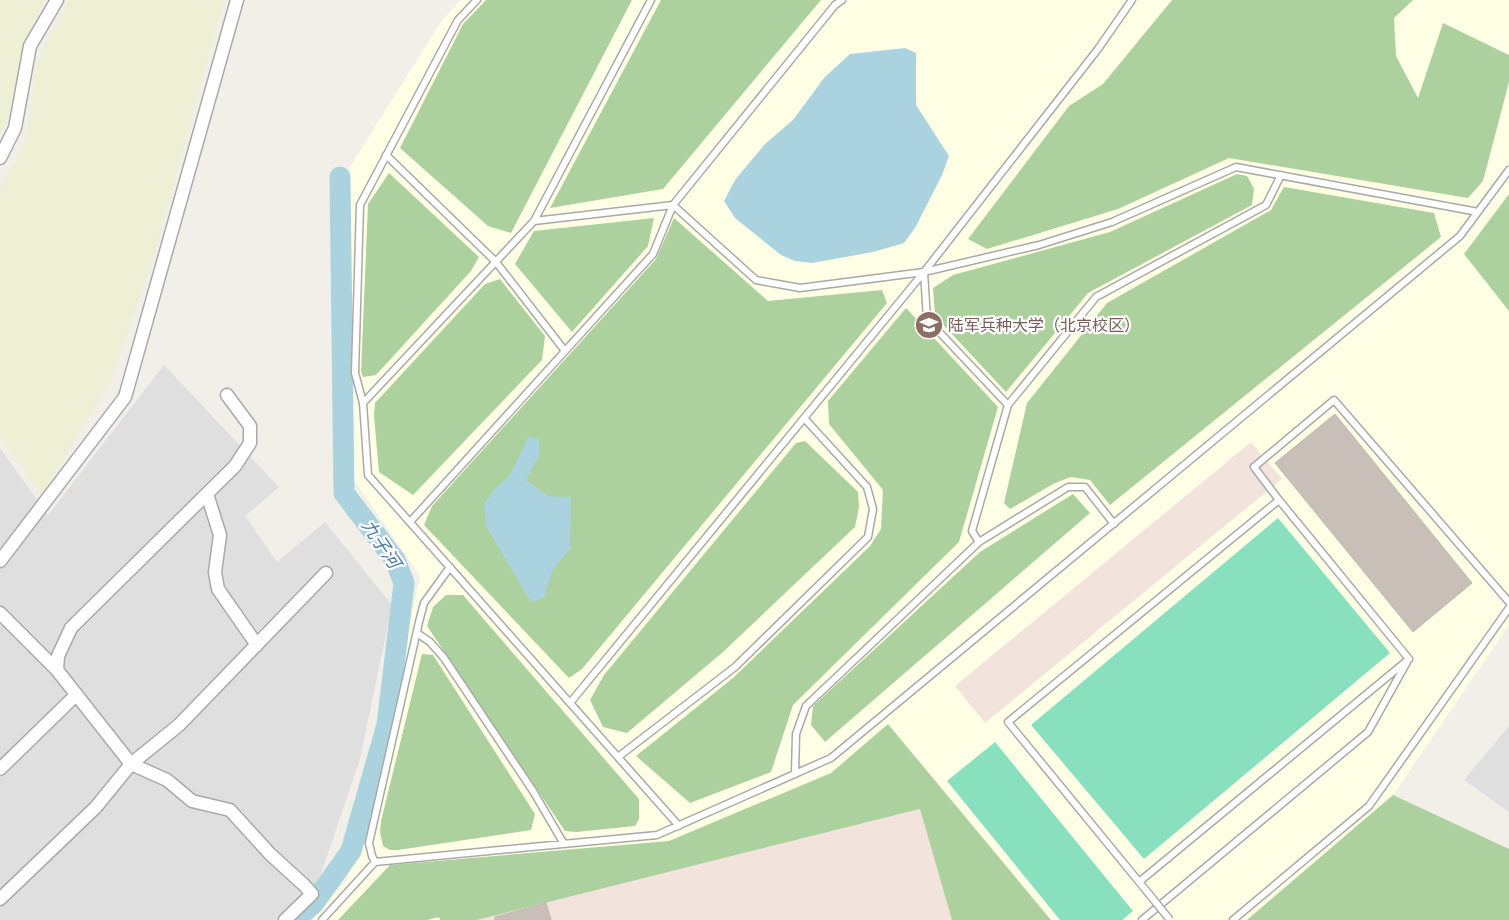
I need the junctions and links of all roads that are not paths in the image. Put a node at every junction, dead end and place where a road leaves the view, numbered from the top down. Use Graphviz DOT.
graph roads {
  1 [pos="57,0"];
  2 [pos="237,0"];
  3 [pos="477,0"];
  4 [pos="651,0"];
  5 [pos="842,0"];
  6 [pos="1132,0"];
  7 [pos="386,155"];
  8 [pos="0,158"];
  9 [pos="1509,170"];
  10 [pos="1281,175"];
  11 [pos="673,205"];
  12 [pos="1478,212"];
  13 [pos="534,221"];
  14 [pos="496,262"];
  15 [pos="924,272"];
  16 [pos="565,351"];
  17 [pos="227,395"];
  18 [pos="363,404"];
  19 [pos="1008,405"];
  20 [pos="804,418"];
  21 [pos="207,494"];
  22 [pos="1279,500"];
  23 [pos="410,522"];
  24 [pos="1114,524"];
  25 [pos="979,542"];
  26 [pos="0,561"];
  27 [pos="450,567"];
  28 [pos="326,573"];
  29 [pos="1509,602"];
  30 [pos="1509,608"];
  31 [pos="0,613"];
  32 [pos="417,633"];
  33 [pos="257,645"];
  34 [pos="1409,659"];
  35 [pos="57,670"];
  36 [pos="76,695"];
  37 [pos="570,703"];
  38 [pos="618,757"];
  39 [pos="131,764"];
  40 [pos="0,769"];
  41 [pos="795,774"];
  42 [pos="679,826"];
  43 [pos="564,844"];
  44 [pos="375,862"];
  45 [pos="1139,882"];
  46 [pos="0,899"];
  47 [pos="285,920"];
  48 [pos="322,920"];
  49 [pos="1142,920"];
  50 [pos="1170,920"];
  51 [pos="1232,920"];
  1 -- 8 [label="street"];
  2 -- 26 [label="street"];
  3 -- 7 [label="lane"];
  4 -- 13 [label="lane"];
  5 -- 11 [label="lane"];
  6 -- 15 [label="lane"];
  7 -- 14 [label="lane"];
  7 -- 18 [label="lane"];
  9 -- 12 [label="lane"];
  10 -- 12 [label="lane"];
  10 -- 15 [label="lane"];
  10 -- 19 [label="lane"];
  11 -- 13 [label="lane"];
  11 -- 15 [label="lane"];
  11 -- 16 [label="lane"];
  12 -- 24 [label="lane"];
  13 -- 14 [label="lane"];
  14 -- 16 [label="lane"];
  14 -- 18 [label="lane"];
  15 -- 19 [label="lane"];
  15 -- 20 [label="lane"];
  16 -- 23 [label="lane"];
  17 -- 21 [label="street"];
  18 -- 23 [label="lane"];
  19 -- 25 [label="lane"];
  20 -- 37 [label="lane"];
  20 -- 38 [label="lane"];
  21 -- 33 [label="street"];
  21 -- 35 [label="street"];
  22 -- 29 [label="lane"];
  22 -- 34 [label="lane"];
  22 -- 45 [label="lane"];
  23 -- 27 [label="lane"];
  24 -- 25 [label="lane"];
  24 -- 41 [label="lane"];
  25 -- 41 [label="lane"];
  27 -- 32 [label="lane"];
  27 -- 37 [label="lane"];
  28 -- 33 [label="street"];
  30 -- 51 [label="lane"];
  31 -- 35 [label="street"];
  32 -- 43 [label="lane"];
  32 -- 44 [label="lane"];
  33 -- 39 [label="street"];
  34 -- 45 [label="lane"];
  34 -- 49 [label="lane"];
  35 -- 36 [label="street"];
  36 -- 39 [label="street"];
  36 -- 40 [label="street"];
  37 -- 38 [label="lane"];
  38 -- 42 [label="lane"];
  39 -- 46 [label="street"];
  39 -- 47 [label="street"];
  41 -- 42 [label="lane"];
  42 -- 43 [label="lane"];
  43 -- 44 [label="lane"];
  44 -- 48 [label="lane"];
  45 -- 50 [label="lane, bridge"];
}
